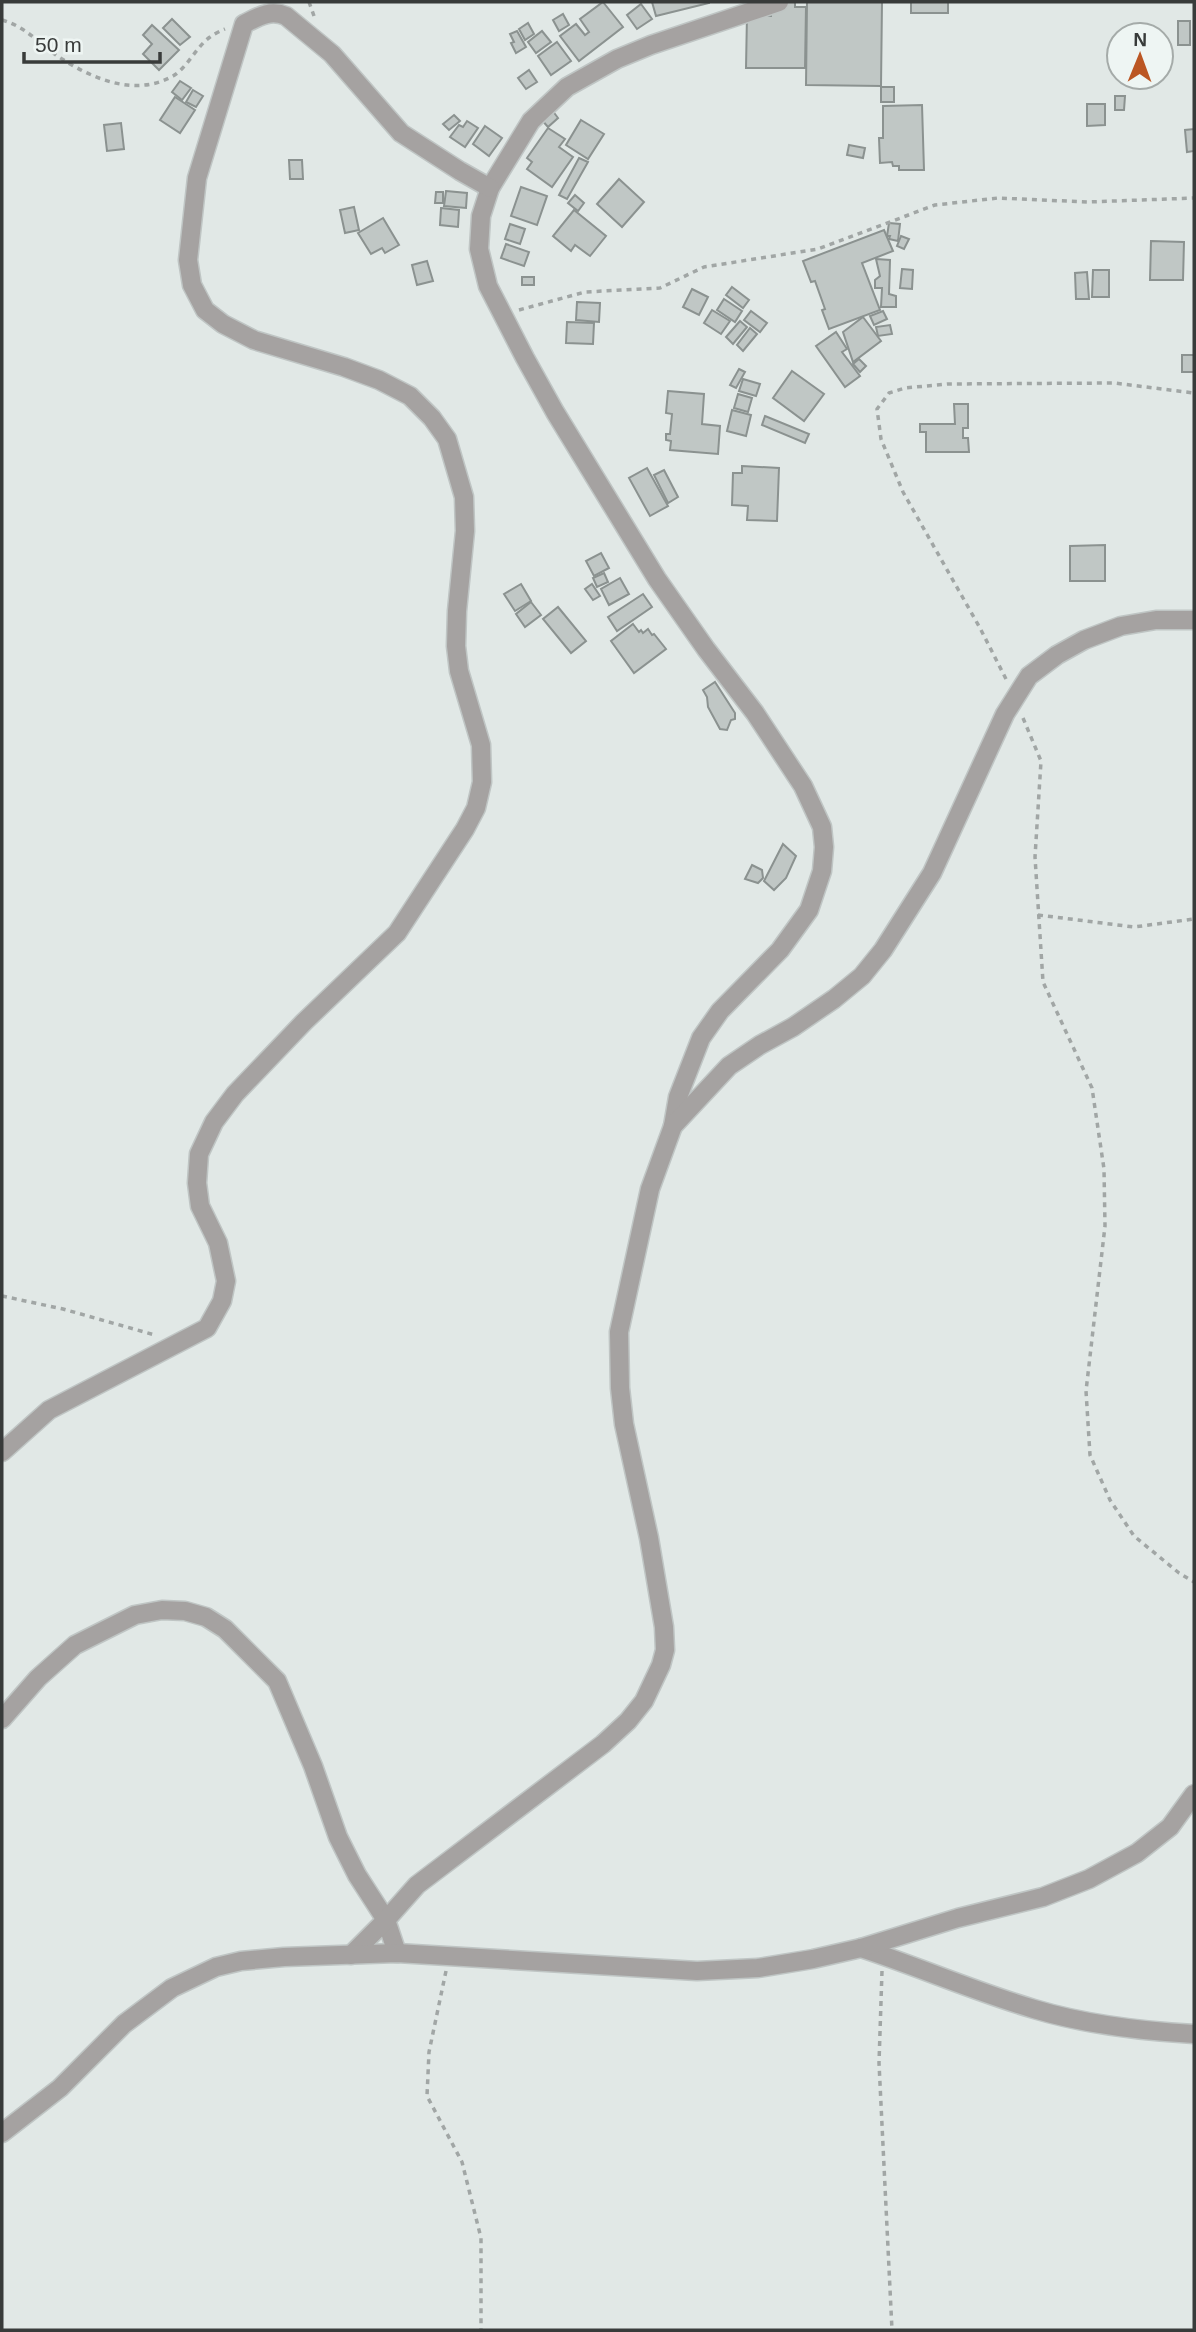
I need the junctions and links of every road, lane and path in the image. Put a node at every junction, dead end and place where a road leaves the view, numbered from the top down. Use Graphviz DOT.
graph roads {
  1 [pos="779,2"];
  2 [pos="2,20"];
  3 [pos="244,24"];
  4 [pos="490,188"];
  5 [pos="1194,198"];
  6 [pos="504,314"];
  7 [pos="1194,393"];
  8 [pos="1194,621"];
  9 [pos="1014,696"];
  10 [pos="1038,915"];
  11 [pos="1194,919"];
  12 [pos="673,1126"];
  13 [pos="2,1296"];
  14 [pos="181,1343"];
  15 [pos="2,1452"];
  16 [pos="1194,1582"];
  17 [pos="2,1719"];
  18 [pos="1194,1794"];
  19 [pos="386,1920"];
  20 [pos="861,1948"];
  21 [pos="397,1953"];
  22 [pos="351,1955"];
  23 [pos="450,1955"];
  24 [pos="882,1955"];
  25 [pos="1194,2034"];
  26 [pos="2,2133"];
  27 [pos="481,2330"];
  28 [pos="892,2330"];
  1 -- 4 [label="street"];
  2 -- 3 [label="path"];
  3 -- 4 [label="street"];
  3 -- 14 [label="street"];
  4 -- 6 [label="street"];
  5 -- 6 [label="path"];
  6 -- 12 [label="street"];
  7 -- 9 [label="path"];
  8 -- 9 [label="street"];
  9 -- 10 [label="path"];
  9 -- 12 [label="street"];
  10 -- 11 [label="path"];
  10 -- 16 [label="path"];
  12 -- 19 [label="street"];
  13 -- 14 [label="path"];
  14 -- 15 [label="street"];
  17 -- 19 [label="street"];
  18 -- 20 [label="street"];
  19 -- 21 [label="street"];
  19 -- 22 [label="street"];
  20 -- 23 [label="street"];
  20 -- 24 [label="street"];
  21 -- 22 [label="street"];
  21 -- 23 [label="street"];
  22 -- 26 [label="street"];
  23 -- 27 [label="path"];
  24 -- 25 [label="street"];
  24 -- 28 [label="path"];
}
